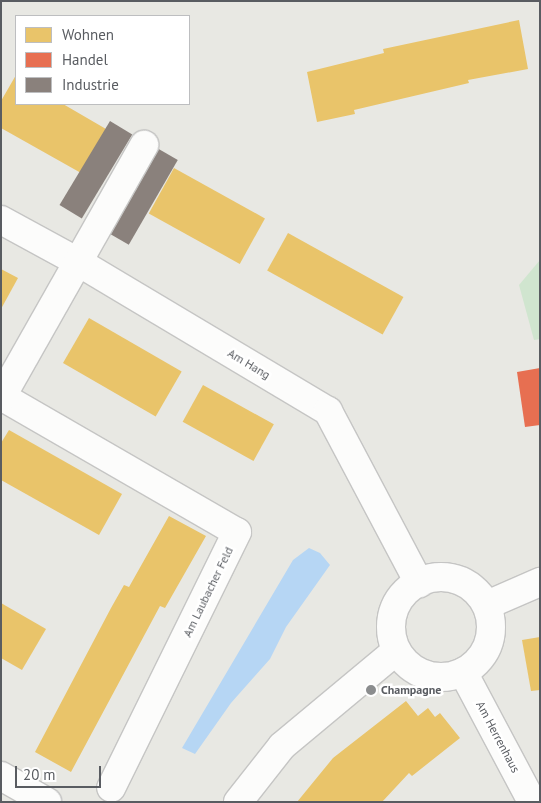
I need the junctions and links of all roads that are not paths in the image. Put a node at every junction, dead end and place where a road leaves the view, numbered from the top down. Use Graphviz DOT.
graph roads {
  1 [pos="144,145"];
  2 [pos="1,220"];
  3 [pos="78,262"];
  4 [pos="2,397"];
  5 [pos="540,582"];
  6 [pos="419,583"];
  7 [pos="487,605"];
  8 [pos="396,651"];
  9 [pos="463,672"];
  10 [pos="1,776"];
  11 [pos="110,788"];
  12 [pos="48,802"];
  13 [pos="238,802"];
  14 [pos="532,802"];
  1 -- 3 [label="street, Am Laubacher Feld"];
  2 -- 3 [label="street, Am Hang"];
  3 -- 4 [label="street, Am Laubacher Feld"];
  3 -- 6 [label="street, Am Hang"];
  4 -- 11 [label="street, Am Laubacher Feld"];
  5 -- 7 [label="street"];
  6 -- 7 [label="street"];
  6 -- 8 [label="street"];
  7 -- 9 [label="street"];
  8 -- 9 [label="street"];
  8 -- 13 [label="street"];
  9 -- 14 [label="street, Am Herrenhaus"];
  10 -- 12 [label="street"];
}
